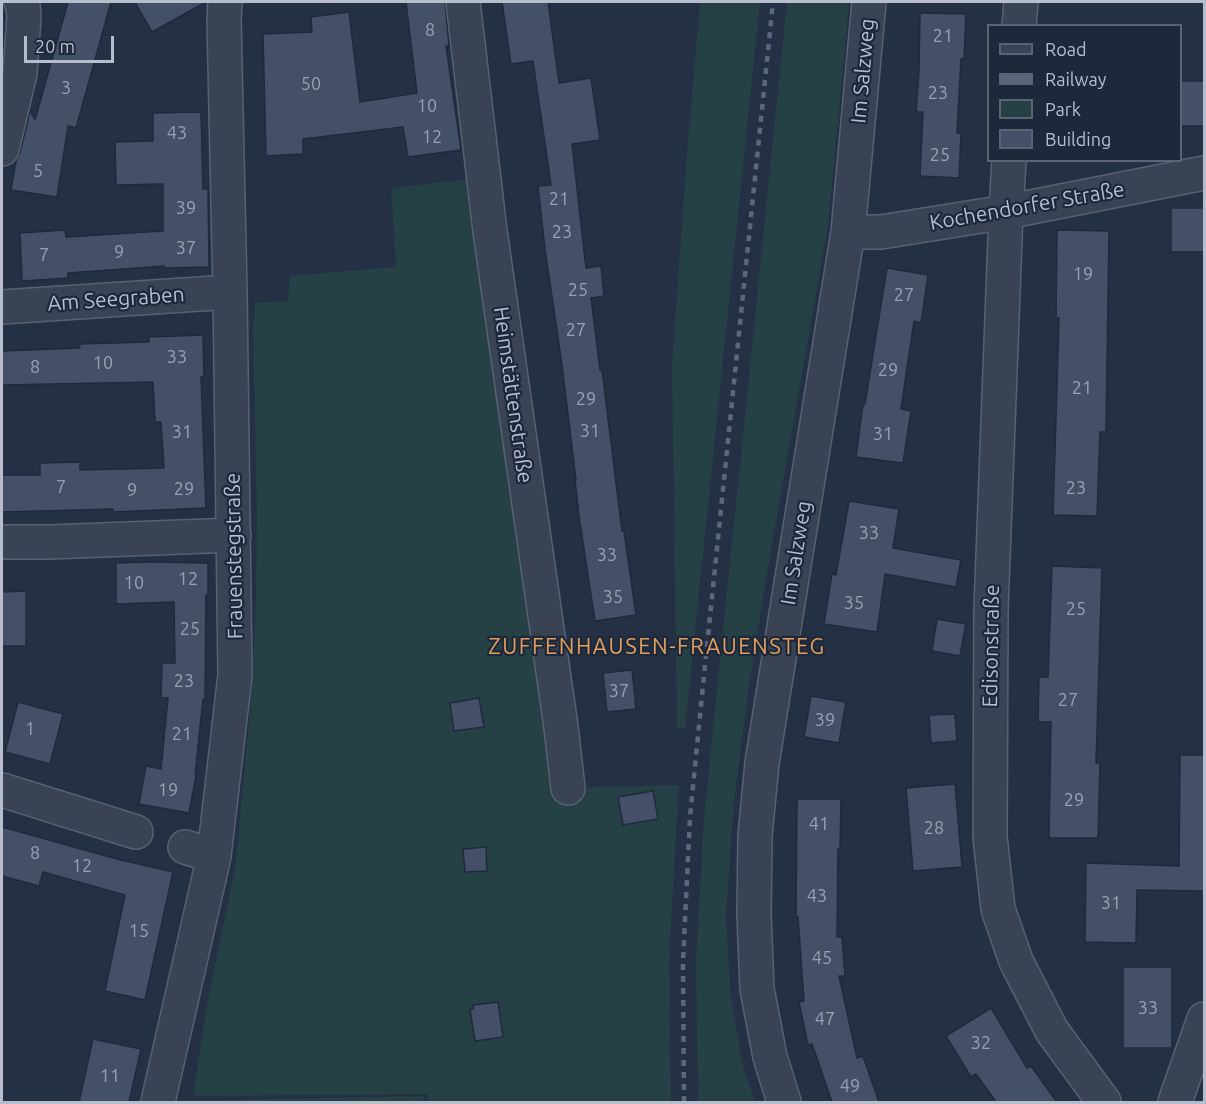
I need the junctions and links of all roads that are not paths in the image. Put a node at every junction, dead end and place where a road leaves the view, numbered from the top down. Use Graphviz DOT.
graph roads {
  1 [pos="21,2"];
  2 [pos="225,2"];
  3 [pos="463,2"];
  4 [pos="869,2"];
  5 [pos="1021,2"];
  6 [pos="1019,24"];
  7 [pos="2,149"];
  8 [pos="1010,162"];
  9 [pos="1204,173"];
  10 [pos="1006,212"];
  11 [pos="848,232"];
  12 [pos="230,292"];
  13 [pos="2,306"];
  14 [pos="234,535"];
  15 [pos="2,542"];
  16 [pos="568,788"];
  17 [pos="2,790"];
  18 [pos="136,832"];
  19 [pos="1204,1019"];
  20 [pos="158,1102"];
  21 [pos="784,1102"];
  22 [pos="1104,1102"];
  23 [pos="1175,1102"];
  1 -- 7 [label="street"];
  2 -- 12 [label="street, Frauenstegstraße"];
  3 -- 16 [label="street, Heimstättenstraße"];
  4 -- 11 [label="street, Im Salzweg"];
  5 -- 6 [label="street"];
  8 -- 10 [label="street, Edisonstraße"];
  9 -- 10 [label="street, Kochendorfer Straße"];
  10 -- 11 [label="street, Kochendorfer Straße"];
  10 -- 22 [label="street, Edisonstraße"];
  11 -- 21 [label="street, Im Salzweg"];
  12 -- 13 [label="street, Am Seegraben"];
  12 -- 14 [label="street, Frauenstegstraße"];
  14 -- 15 [label="street"];
  14 -- 20 [label="street, Frauenstegstraße"];
  17 -- 18 [label="street"];
  19 -- 23 [label="street"];
}
